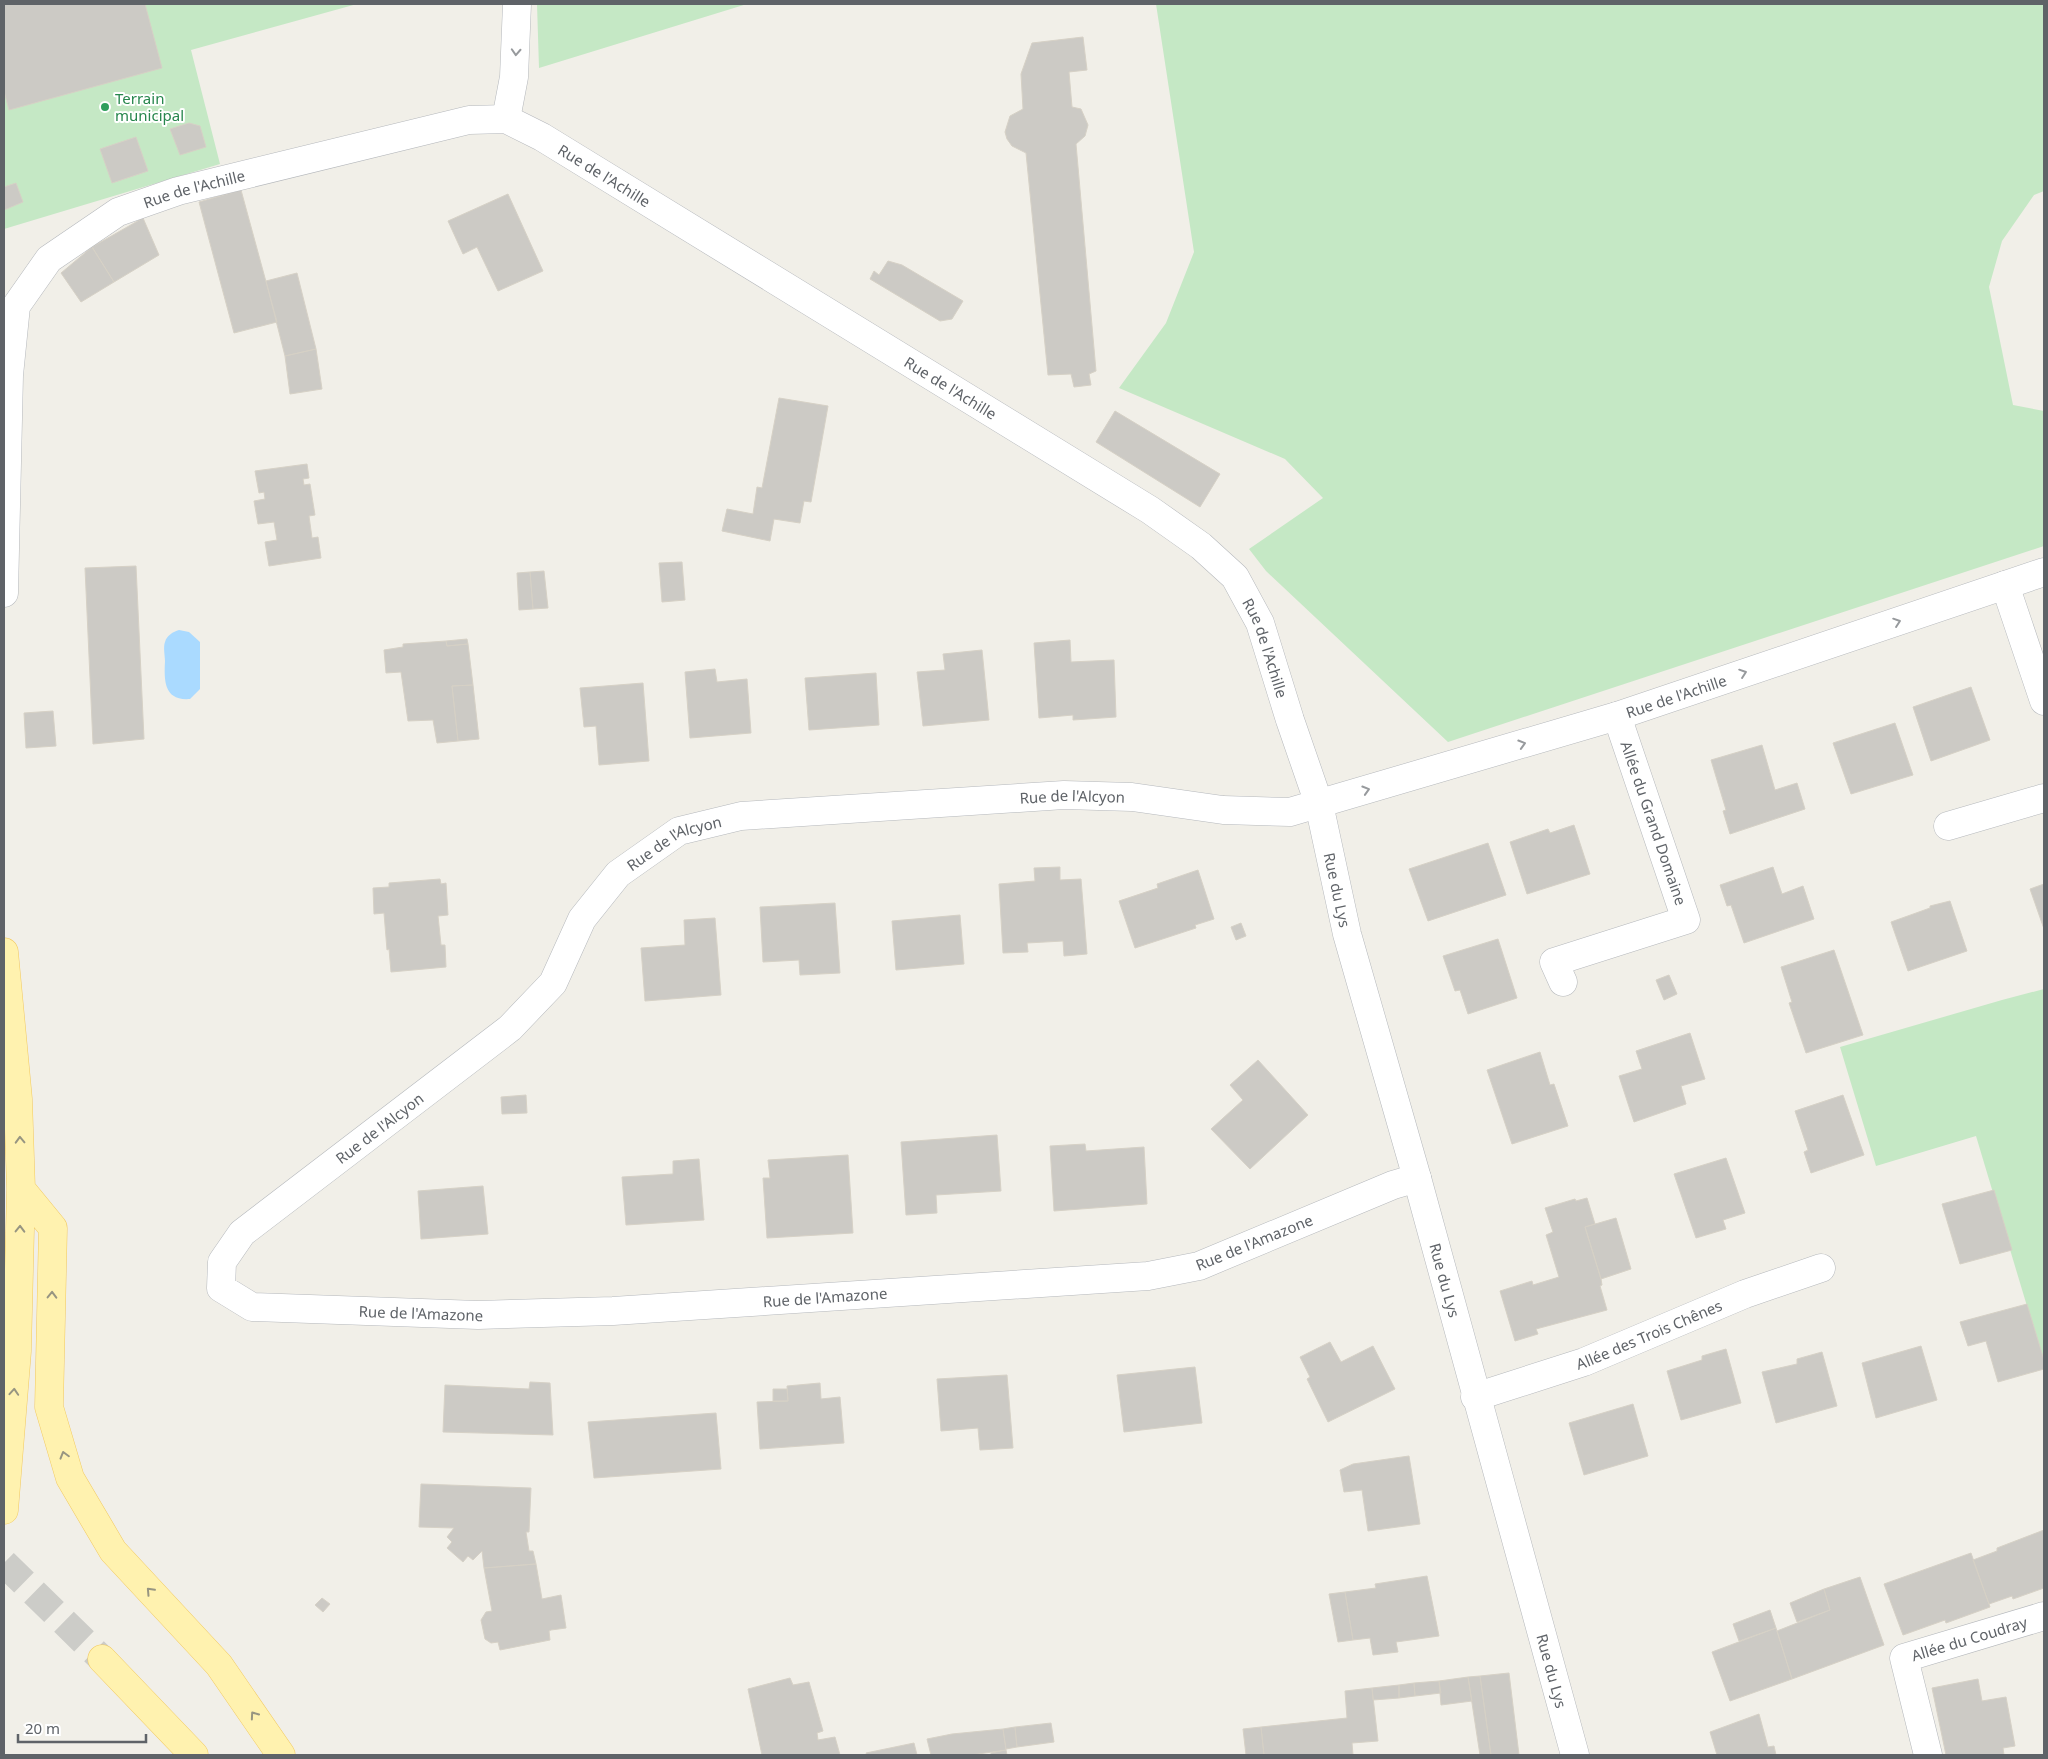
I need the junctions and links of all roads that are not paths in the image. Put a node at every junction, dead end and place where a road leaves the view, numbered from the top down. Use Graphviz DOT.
graph roads {
  1 [pos="517,4"];
  2 [pos="506,120"];
  3 [pos="2044,572"];
  4 [pos="2005,585"];
  5 [pos="4,593"];
  6 [pos="2044,701"];
  7 [pos="1617,716"];
  8 [pos="2044,798"];
  9 [pos="1319,804"];
  10 [pos="1948,826"];
  11 [pos="4,952"];
  12 [pos="1563,982"];
  13 [pos="1417,1178"];
  14 [pos="21,1189"];
  15 [pos="1821,1268"];
  16 [pos="221,1288"];
  17 [pos="1475,1396"];
  18 [pos="4,1510"];
  19 [pos="2044,1616"];
  20 [pos="102,1659"];
  21 [pos="194,1755"];
  22 [pos="281,1755"];
  23 [pos="1575,1755"];
  24 [pos="1928,1755"];
  1 -- 2 [label="street, one-way"];
  2 -- 5 [label="street, Rue de l'Achille"];
  2 -- 9 [label="street, Rue de l'Achille"];
  3 -- 4 [label="street, Rue de l'Achille"];
  4 -- 6 [label="street"];
  7 -- 4 [label="street, Rue de l'Achille, one-way"];
  9 -- 7 [label="street, Rue de l'Achille, one-way"];
  7 -- 12 [label="street, Allée du Grand Domaine"];
  8 -- 10 [label="street"];
  9 -- 13 [label="street, Rue du Lys"];
  9 -- 16 [label="street, Rue de l'Alcyon"];
  14 -- 11 [label="main road, one-way"];
  13 -- 16 [label="street, Rue de l'Amazone"];
  13 -- 17 [label="street, Rue du Lys"];
  18 -- 14 [label="main road, one-way"];
  22 -- 14 [label="main road, one-way"];
  15 -- 17 [label="street, Allée des Trois Chênes"];
  17 -- 23 [label="street, Rue du Lys"];
  19 -- 24 [label="street, Allée du Coudray"];
  20 -- 21 [label="main road"];
}
